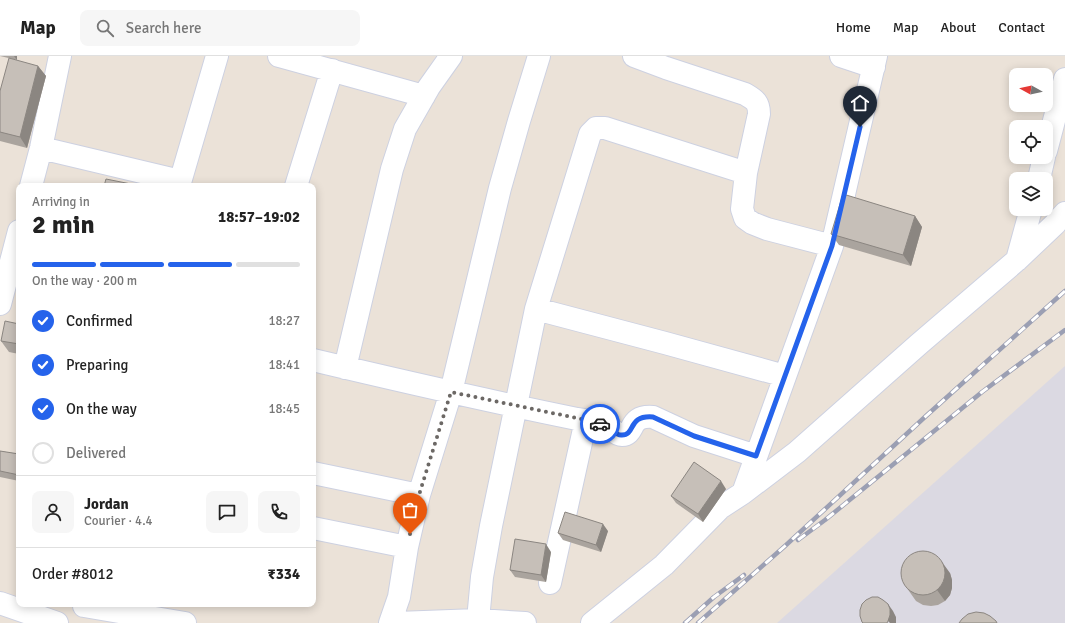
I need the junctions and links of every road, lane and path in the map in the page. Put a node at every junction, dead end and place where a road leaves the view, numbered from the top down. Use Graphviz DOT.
graph roads {
  1 [pos="60,56"];
  2 [pos="217,56"];
  3 [pos="279,56"];
  4 [pos="451,56"];
  5 [pos="539,56"];
  6 [pos="634,56"];
  7 [pos="841,56"];
  8 [pos="875,62"];
  9 [pos="332,70"];
  10 [pos="1065,79"];
  11 [pos="424,96"];
  12 [pos="1053,124"];
  13 [pos="41,148"];
  14 [pos="746,173"];
  15 [pos="32,183"];
  16 [pos="180,183"];
  17 [pos="297,183"];
  18 [pos="1065,213"];
  19 [pos="1029,216"];
  20 [pos="16,236"];
  21 [pos="832,246"];
  22 [pos="6,253"];
  23 [pos="1017,260"];
  24 [pos="0,304"];
  25 [pos="536,309"];
  26 [pos="316,361"];
  27 [pos="346,368"];
  28 [pos="785,376"];
  29 [pos="451,392"];
  30 [pos="515,406"];
  31 [pos="586,420"];
  32 [pos="756,456"];
  33 [pos="316,474"];
  34 [pos="743,493"];
  35 [pos="419,495"];
  36 [pos="316,529"];
  37 [pos="407,548"];
  38 [pos="550,583"];
  39 [pos="0,603"];
  40 [pos="83,611"];
  41 [pos="478,620"];
  42 [pos="57,623"];
  43 [pos="185,623"];
  44 [pos="390,623"];
  45 [pos="397,623"];
  46 [pos="526,623"];
  47 [pos="592,623"];
  1 -- 13 [label="street"];
  2 -- 16 [label="street"];
  3 -- 9 [label="street"];
  4 -- 11 [label="street"];
  5 -- 29 [label="street"];
  6 -- 14 [label="street"];
  7 -- 8 [label="street"];
  8 -- 21 [label="street"];
  9 -- 11 [label="street"];
  9 -- 17 [label="street"];
  10 -- 12 [label="street"];
  11 -- 27 [label="street"];
  13 -- 15 [label="street"];
  13 -- 16 [label="street"];
  14 -- 21 [label="street"];
  14 -- 25 [label="street"];
  18 -- 23 [label="street"];
  19 -- 23 [label="street"];
  20 -- 22 [label="street"];
  21 -- 28 [label="street"];
  22 -- 24 [label="street"];
  23 -- 34 [label="street"];
  25 -- 28 [label="street"];
  25 -- 30 [label="street"];
  26 -- 27 [label="street"];
  27 -- 29 [label="street"];
  28 -- 32 [label="street"];
  29 -- 30 [label="street"];
  29 -- 35 [label="street"];
  30 -- 31 [label="street"];
  30 -- 41 [label="street"];
  31 -- 32 [label="street"];
  31 -- 38 [label="street"];
  32 -- 34 [label="street"];
  33 -- 35 [label="street"];
  34 -- 47 [label="street"];
  35 -- 37 [label="street"];
  36 -- 37 [label="street"];
  37 -- 44 [label="street"];
  39 -- 42 [label="street"];
  40 -- 43 [label="street"];
  41 -- 45 [label="street"];
  41 -- 46 [label="street"];
}
